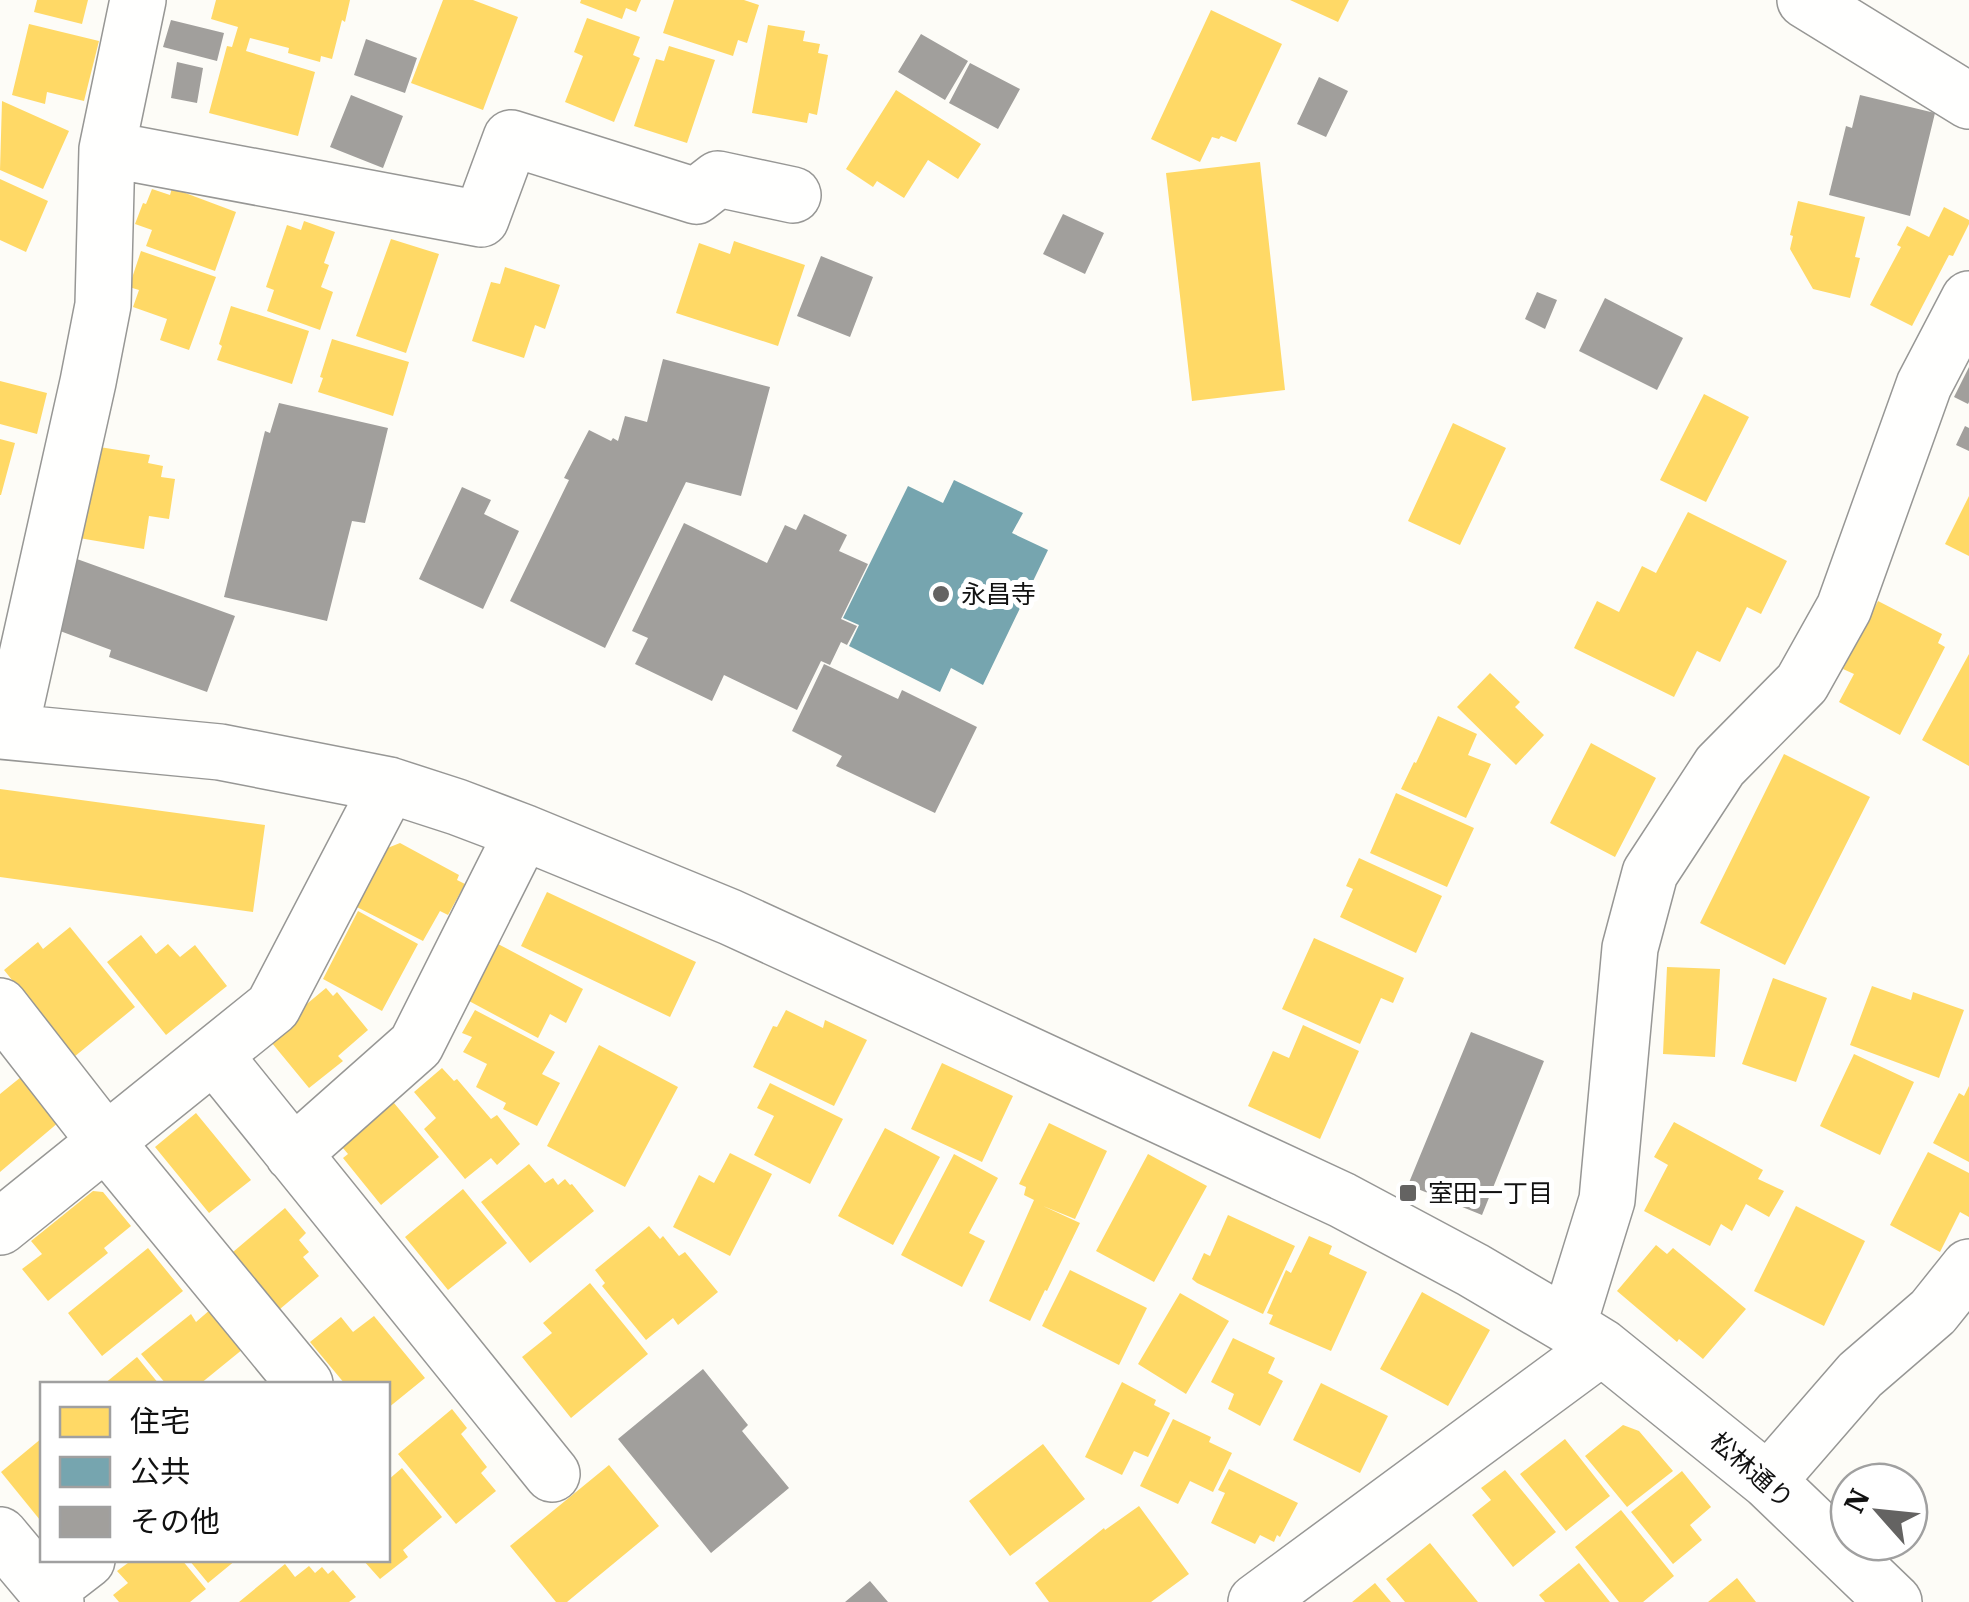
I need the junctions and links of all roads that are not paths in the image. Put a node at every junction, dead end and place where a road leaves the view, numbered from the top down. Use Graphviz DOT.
graph roads {
  1 [pos="138,0"];
  2 [pos="1805,0"];
  3 [pos="1969,101"];
  4 [pos="108,149"];
  5 [pos="793,195"];
  6 [pos="1969,299"];
  7 [pos="5,731"];
  8 [pos="388,786"];
  9 [pos="523,832"];
  10 [pos="0,1006"];
  11 [pos="214,1055"];
  12 [pos="106,1142"];
  13 [pos="294,1154"];
  14 [pos="0,1228"];
  15 [pos="1969,1267"];
  16 [pos="1585,1337"];
  17 [pos="303,1382"];
  18 [pos="552,1474"];
  19 [pos="1768,1480"];
  20 [pos="0,1535"];
  21 [pos="63,1584"];
  22 [pos="1256,1602"];
  23 [pos="1894,1602"];
  1 -- 4 [label="street"];
  2 -- 3 [label="street"];
  4 -- 5 [label="street"];
  4 -- 7 [label="street"];
  6 -- 16 [label="street"];
  7 -- 8 [label="street, 松林通り"];
  8 -- 9 [label="street, 松林通り"];
  8 -- 11 [label="street"];
  9 -- 13 [label="street"];
  9 -- 16 [label="street, 松林通り"];
  10 -- 12 [label="street"];
  11 -- 12 [label="street"];
  11 -- 13 [label="street"];
  12 -- 14 [label="street"];
  12 -- 17 [label="street"];
  13 -- 18 [label="street"];
  15 -- 19 [label="street"];
  16 -- 19 [label="street, 松林通り"];
  16 -- 22 [label="street"];
  19 -- 23 [label="street, 松林通り"];
  20 -- 21 [label="street"];
}
